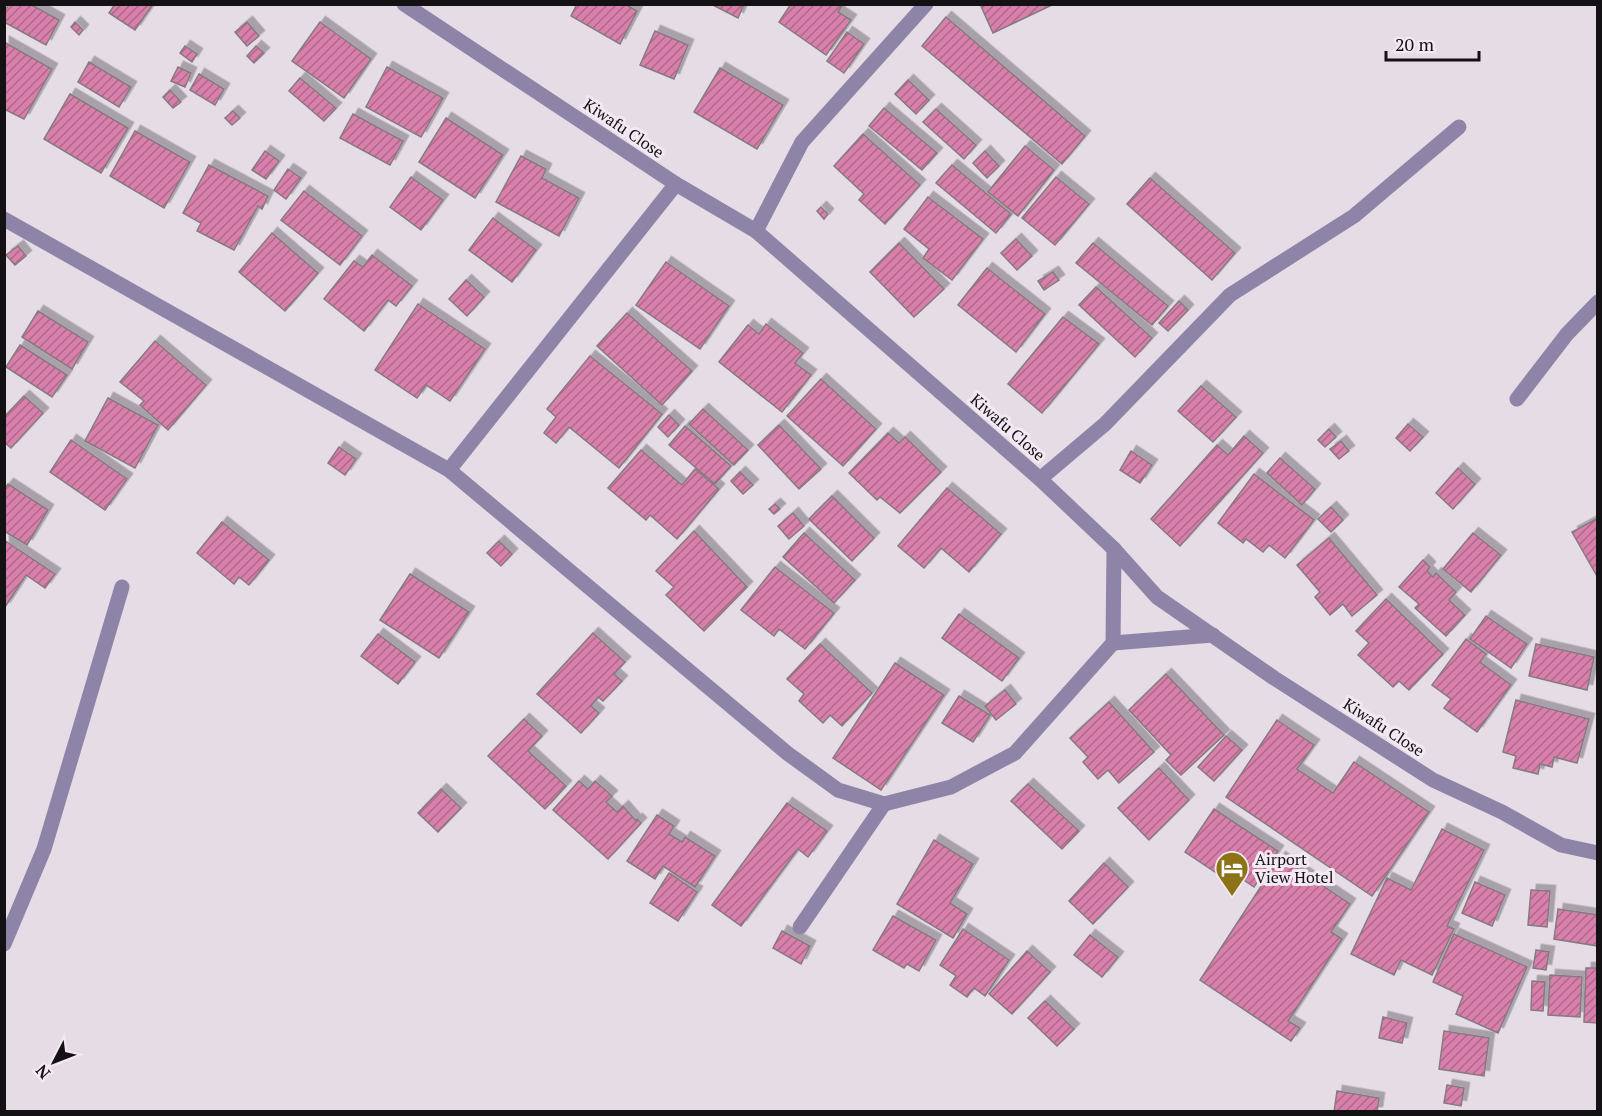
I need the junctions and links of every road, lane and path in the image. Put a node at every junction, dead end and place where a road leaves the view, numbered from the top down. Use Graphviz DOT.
graph roads {
  1 [pos="926,4"];
  2 [pos="409,6"];
  3 [pos="1459,127"];
  4 [pos="676,184"];
  5 [pos="4,219"];
  6 [pos="756,231"];
  7 [pos="1598,302"];
  8 [pos="1517,399"];
  9 [pos="449,470"];
  10 [pos="1040,479"];
  11 [pos="1114,549"];
  12 [pos="122,587"];
  13 [pos="1213,635"];
  14 [pos="1113,643"];
  15 [pos="884,804"];
  16 [pos="1598,854"];
  17 [pos="800,927"];
  18 [pos="4,944"];
  1 -- 6 [label="street"];
  2 -- 4 [label="street, Kiwafu Close"];
  3 -- 10 [label="street"];
  4 -- 6 [label="street, Kiwafu Close"];
  4 -- 9 [label="street"];
  5 -- 9 [label="street"];
  6 -- 10 [label="street, Kiwafu Close"];
  7 -- 8 [label="street"];
  9 -- 15 [label="street"];
  10 -- 11 [label="street, Kiwafu Close"];
  11 -- 13 [label="street, Kiwafu Close"];
  11 -- 14 [label="street"];
  12 -- 18 [label="street"];
  13 -- 14 [label="street"];
  13 -- 16 [label="street, Kiwafu Close"];
  14 -- 15 [label="street"];
  15 -- 17 [label="street"];
}
